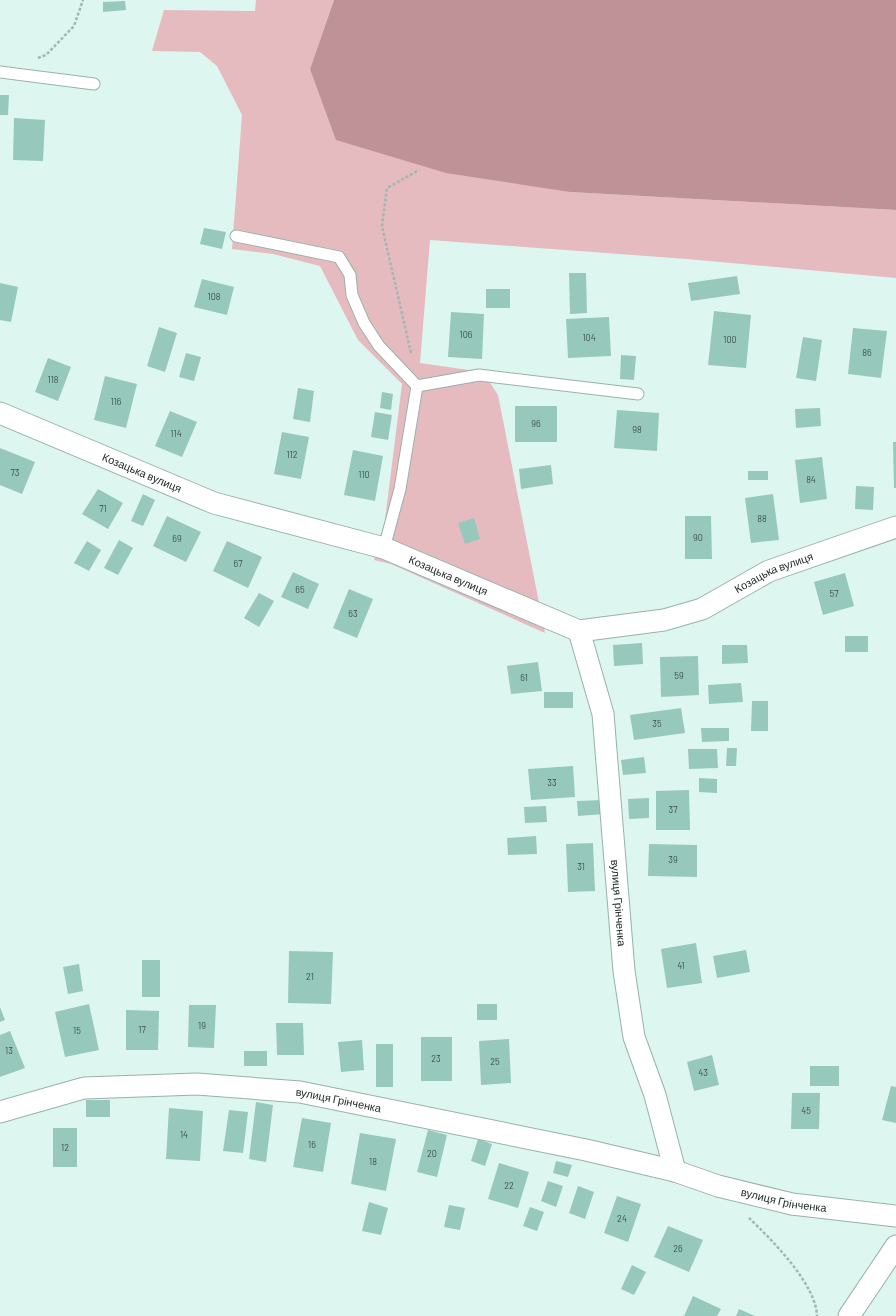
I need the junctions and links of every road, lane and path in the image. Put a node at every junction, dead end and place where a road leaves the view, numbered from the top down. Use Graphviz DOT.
graph roads {
  1 [pos="83,0"];
  2 [pos="33,60"];
  3 [pos="0,72"];
  4 [pos="94,84"];
  5 [pos="419,170"];
  6 [pos="236,236"];
  7 [pos="417,386"];
  8 [pos="638,394"];
  9 [pos="0,413"];
  10 [pos="896,527"];
  11 [pos="384,548"];
  12 [pos="579,630"];
  13 [pos="0,1112"];
  14 [pos="675,1171"];
  15 [pos="744,1213"];
  16 [pos="896,1216"];
  17 [pos="896,1246"];
  18 [pos="817,1316"];
  19 [pos="849,1316"];
  1 -- 2 [label="path"];
  3 -- 4 [label="lane"];
  5 -- 7 [label="path"];
  6 -- 7 [label="lane"];
  7 -- 8 [label="lane"];
  7 -- 11 [label="lane"];
  9 -- 11 [label="street, Козацька вулиця"];
  10 -- 12 [label="street, Козацька вулиця"];
  11 -- 12 [label="street, Козацька вулиця"];
  12 -- 14 [label="street, вулиця Грінченка"];
  13 -- 14 [label="street, вулиця Грінченка"];
  14 -- 16 [label="street, вулиця Грінченка"];
  15 -- 18 [label="path"];
  17 -- 19 [label="street"];
}
